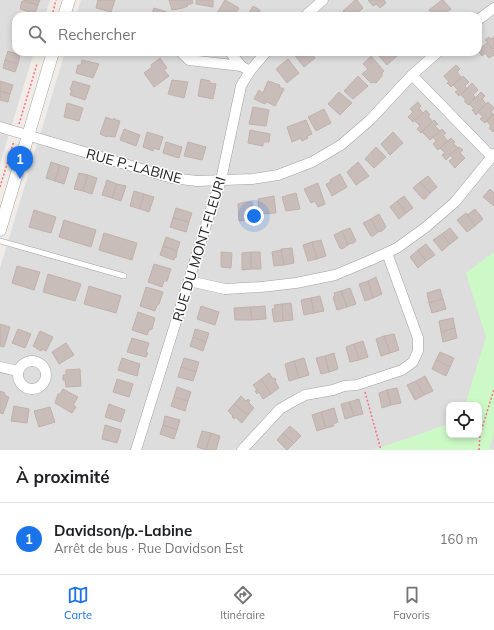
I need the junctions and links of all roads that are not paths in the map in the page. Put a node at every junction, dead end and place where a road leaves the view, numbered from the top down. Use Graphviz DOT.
graph roads {
  1 [pos="69,0"];
  2 [pos="323,0"];
  3 [pos="494,8"];
  4 [pos="65,12"];
  5 [pos="310,12"];
  6 [pos="482,17"];
  7 [pos="51,56"];
  8 [pos="185,56"];
  9 [pos="234,56"];
  10 [pos="261,56"];
  11 [pos="433,56"];
  12 [pos="245,68"];
  13 [pos="412,75"];
  14 [pos="0,127"];
  15 [pos="22,134"];
  16 [pos="493,155"];
  17 [pos="221,180"];
  18 [pos="0,230"];
  19 [pos="0,241"];
  20 [pos="387,253"];
  21 [pos="124,276"];
  22 [pos="189,281"];
  23 [pos="0,367"];
  24 [pos="18,371"];
  25 [pos="136,450"];
  26 [pos="242,450"];
  1 -- 4 [label="street"];
  2 -- 5 [label="street"];
  3 -- 6 [label="street"];
  7 -- 15 [label="street"];
  8 -- 12 [label="street"];
  9 -- 12 [label="street"];
  10 -- 12 [label="street, RUE DU MONT-FLEURI"];
  11 -- 13 [label="street, RUE P.-LABINE"];
  12 -- 17 [label="street, RUE DU MONT-FLEURI"];
  13 -- 16 [label="street"];
  13 -- 17 [label="street, RUE P.-LABINE"];
  14 -- 15 [label="street, RUE P.-LABINE"];
  15 -- 17 [label="street, RUE P.-LABINE"];
  15 -- 18 [label="street"];
  16 -- 20 [label="street"];
  17 -- 22 [label="street, RUE DU MONT-FLEURI"];
  19 -- 21 [label="lane"];
  20 -- 22 [label="street"];
  20 -- 26 [label="street"];
  22 -- 25 [label="street, RUE DU MONT-FLEURI"];
  23 -- 24 [label="street"];
}
